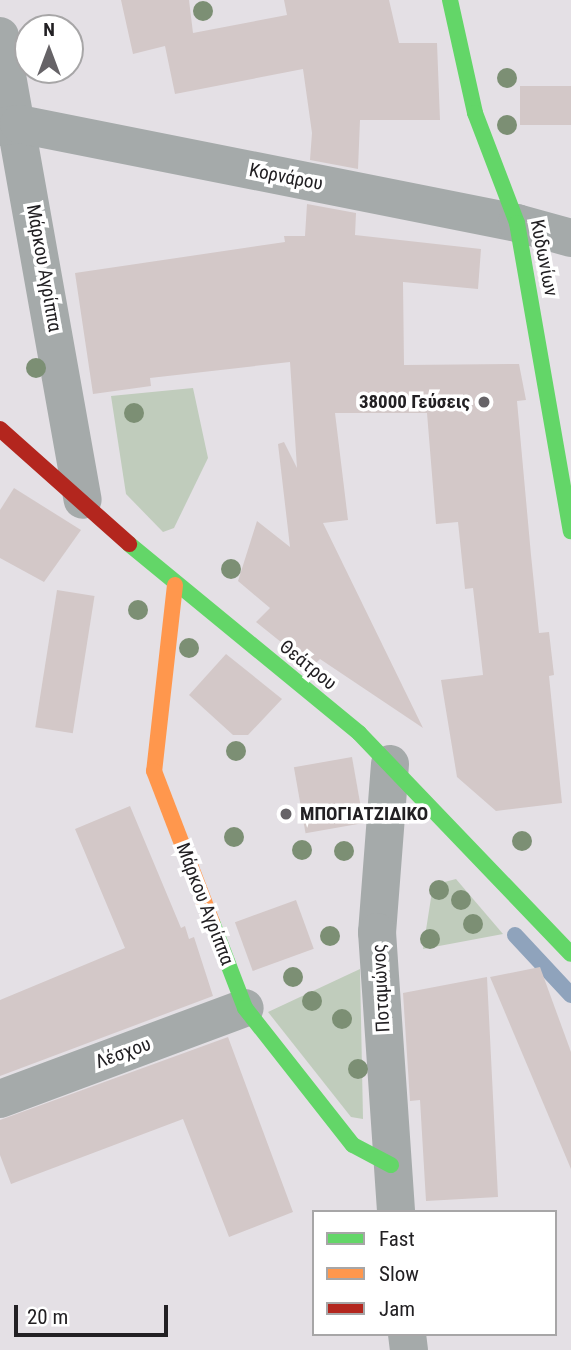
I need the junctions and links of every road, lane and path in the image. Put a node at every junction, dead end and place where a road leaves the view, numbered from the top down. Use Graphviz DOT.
graph roads {
  1 [pos="450,0"];
  2 [pos="0,36"];
  3 [pos="9,125"];
  4 [pos="517,223"];
  5 [pos="571,239"];
  6 [pos="0,429"];
  7 [pos="83,500"];
  8 [pos="571,531"];
  9 [pos="175,585"];
  10 [pos="390,764"];
  11 [pos="571,954"];
  12 [pos="245,1008"];
  13 [pos="0,1099"];
  14 [pos="391,1165"];
  15 [pos="396,1210"];
  1 -- 4 [label="street, Κυδωνίων"];
  2 -- 3 [label="street, Μάρκου Αγρίππα"];
  3 -- 4 [label="street, Κορνάρου"];
  3 -- 7 [label="street, Μάρκου Αγρίππα"];
  4 -- 5 [label="street, Κορνάρου"];
  4 -- 8 [label="street, Κυδωνίων"];
  6 -- 7 [label="street, Θεάτρου"];
  7 -- 9 [label="street, Θεάτρου"];
  9 -- 10 [label="street, Θεάτρου"];
  9 -- 12 [label="street, Μάρκου Αγρίππα"];
  10 -- 11 [label="street, Θεάτρου"];
  10 -- 14 [label="street, Ποταμώνος"];
  12 -- 13 [label="street, Λέσχου"];
  12 -- 14 [label="street, Μάρκου Αγρίππα"];
  14 -- 15 [label="street, Ποταμώνος"];
}
